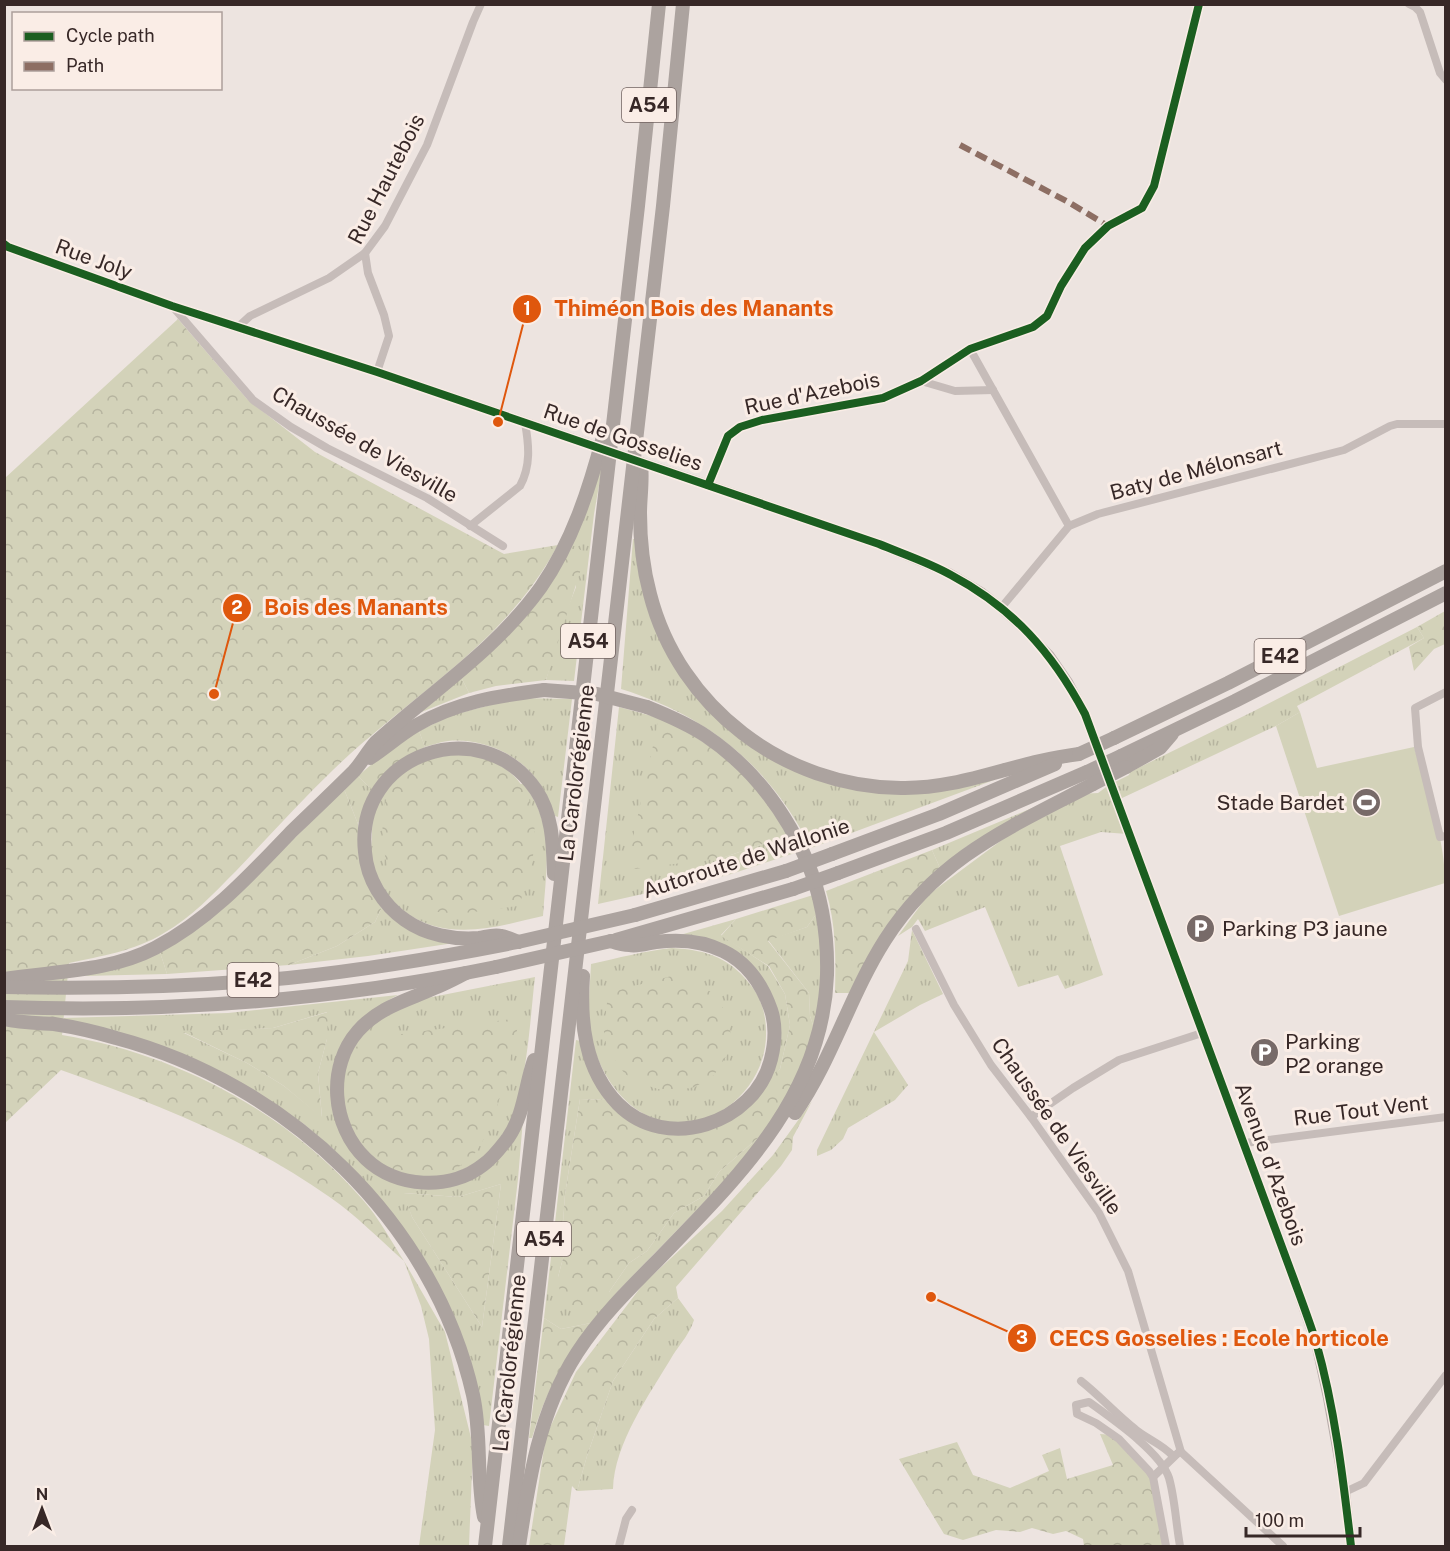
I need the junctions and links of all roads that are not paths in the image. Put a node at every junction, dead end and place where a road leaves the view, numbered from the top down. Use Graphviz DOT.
graph roads {
  1 [pos="481,4"];
  2 [pos="659,4"];
  3 [pos="683,4"];
  4 [pos="1199,4"];
  5 [pos="1409,4"];
  6 [pos="1446,80"];
  7 [pos="4,244"];
  8 [pos="365,253"];
  9 [pos="172,306"];
  10 [pos="238,327"];
  11 [pos="970,349"];
  12 [pos="618,371"];
  13 [pos="377,372"];
  14 [pos="921,381"];
  15 [pos="993,390"];
  16 [pos="525,423"];
  17 [pos="1446,424"];
  18 [pos="635,447"];
  19 [pos="708,485"];
  20 [pos="470,526"];
  21 [pos="1069,526"];
  22 [pos="503,546"];
  23 [pos="1446,571"];
  24 [pos="1446,593"];
  25 [pos="1001,608"];
  26 [pos="1446,692"];
  27 [pos="1079,753"];
  28 [pos="355,769"];
  29 [pos="1090,778"];
  30 [pos="1119,804"];
  31 [pos="1443,837"];
  32 [pos="556,912"];
  33 [pos="916,929"];
  34 [pos="579,932"];
  35 [pos="499,940"];
  36 [pos="632,941"];
  37 [pos="466,973"];
  38 [pos="4,979"];
  39 [pos="4,987"];
  40 [pos="4,1007"];
  41 [pos="4,1019"];
  42 [pos="543,1032"];
  43 [pos="1202,1033"];
  44 [pos="1031,1117"];
  45 [pos="1446,1117"];
  46 [pos="1245,1143"];
  47 [pos="764,1144"];
  48 [pos="1446,1375"];
  49 [pos="1082,1381"];
  50 [pos="1177,1454"];
  51 [pos="1164,1466"];
  52 [pos="1153,1478"];
  53 [pos="1345,1492"];
  54 [pos="632,1510"];
  55 [pos="487,1530"];
  56 [pos="485,1546"];
  57 [pos="509,1546"];
  58 [pos="519,1546"];
  59 [pos="619,1546"];
  60 [pos="1166,1546"];
  61 [pos="1180,1546"];
  62 [pos="1283,1546"];
  63 [pos="1351,1546"];
  1 -- 8 [label="street, Rue Hautebois"];
  2 -- 12 [label="highway, La Carolorégienne / A54"];
  3 -- 18 [label="highway, La Carolorégienne / A54"];
  4 -- 11 [label="street, Rue d'Azebois"];
  5 -- 6 [label="street"];
  7 -- 9 [label="street, Rue Joly"];
  8 -- 10 [label="street"];
  8 -- 13 [label="street, Rue Hautebois"];
  9 -- 10 [label="street, Rue de Gosselies"];
  9 -- 20 [label="street, Chaussée de Viesville"];
  10 -- 13 [label="street, Rue de Gosselies"];
  11 -- 14 [label="street, Rue d'Azebois"];
  11 -- 15 [label="street"];
  12 -- 28 [label="highway"];
  12 -- 32 [label="highway, La Carolorégienne / A54"];
  13 -- 16 [label="street, Rue de Gosselies"];
  14 -- 15 [label="street"];
  14 -- 19 [label="street, Rue d'Azebois"];
  15 -- 21 [label="street"];
  16 -- 19 [label="street, Rue de Gosselies, bridge"];
  16 -- 20 [label="street"];
  17 -- 21 [label="street, Baty de Mélonsart"];
  18 -- 27 [label="highway"];
  18 -- 34 [label="highway, La Carolorégienne / A54"];
  19 -- 25 [label="street, Rue de Gosselies"];
  20 -- 22 [label="street, Chaussée de Viesville"];
  21 -- 25 [label="street, Baty de Mélonsart"];
  23 -- 27 [label="highway, Autoroute de Wallonie / E42, bridge"];
  24 -- 29 [label="highway, E42, bridge"];
  25 -- 30 [label="street, Rue de Gosselies"];
  26 -- 31 [label="street"];
  27 -- 35 [label="highway, Autoroute de Wallonie / E42, bridge"];
  28 -- 38 [label="highway"];
  28 -- 47 [label="highway, bridge"];
  29 -- 36 [label="highway, Autoroute de Wallonie, bridge"];
  29 -- 47 [label="highway"];
  30 -- 43 [label="street, Avenue d'Azebois"];
  32 -- 35 [label="highway"];
  32 -- 42 [label="highway, La Carolorégienne / A54"];
  33 -- 44 [label="street, Chaussée de Viesville"];
  34 -- 36 [label="highway"];
  34 -- 57 [label="highway, La Carolorégienne / A54"];
  35 -- 39 [label="highway, E42"];
  36 -- 37 [label="highway, E42, bridge"];
  37 -- 40 [label="highway, E42"];
  37 -- 42 [label="highway"];
  41 -- 55 [label="highway"];
  42 -- 55 [label="highway, La Carolorégienne / A54"];
  43 -- 44 [label="street"];
  43 -- 46 [label="street, Avenue d'Azebois"];
  44 -- 50 [label="street, Chaussée de Viesville"];
  45 -- 46 [label="street, Rue Tout Vent"];
  46 -- 53 [label="street, Avenue d'Azebois"];
  47 -- 58 [label="highway"];
  48 -- 53 [label="street"];
  49 -- 50 [label="street"];
  50 -- 51 [label="street"];
  50 -- 62 [label="street"];
  51 -- 52 [label="street"];
  51 -- 52 [label="street"];
  51 -- 61 [label="street"];
  52 -- 60 [label="street"];
  53 -- 63 [label="street, Avenue d'Azebois"];
  54 -- 59 [label="street"];
  55 -- 56 [label="highway, La Carolorégienne / A54"];
}
